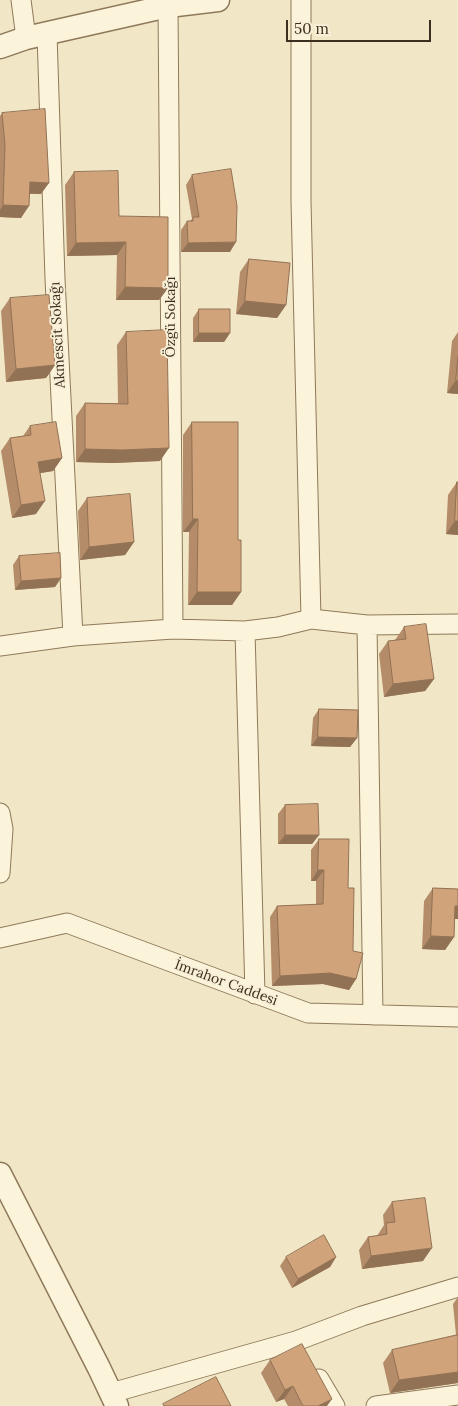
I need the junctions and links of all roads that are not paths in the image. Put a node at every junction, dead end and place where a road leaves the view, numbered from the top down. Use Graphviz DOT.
graph roads {
  1 [pos="22,0"];
  2 [pos="216,0"];
  3 [pos="301,0"];
  4 [pos="168,6"];
  5 [pos="37,36"];
  6 [pos="0,47"];
  7 [pos="311,619"];
  8 [pos="458,624"];
  9 [pos="367,625"];
  10 [pos="173,629"];
  11 [pos="245,631"];
  12 [pos="73,636"];
  13 [pos="0,646"];
  14 [pos="0,814"];
  15 [pos="0,873"];
  16 [pos="0,938"];
  17 [pos="255,994"];
  18 [pos="373,1015"];
  19 [pos="458,1017"];
  20 [pos="0,1174"];
  21 [pos="458,1287"];
  22 [pos="296,1341"];
  23 [pos="458,1395"];
  24 [pos="114,1400"];
  25 [pos="335,1406"];
  26 [pos="376,1406"];
  1 -- 5 [label="street, Akmescit Sokağı"];
  2 -- 4 [label="street"];
  3 -- 7 [label="street"];
  4 -- 5 [label="street"];
  4 -- 10 [label="street, Özgü Sokağı"];
  5 -- 6 [label="street"];
  5 -- 12 [label="street, Akmescit Sokağı"];
  7 -- 9 [label="street"];
  7 -- 11 [label="street"];
  8 -- 9 [label="street"];
  9 -- 18 [label="street"];
  10 -- 11 [label="street"];
  10 -- 12 [label="street"];
  11 -- 17 [label="street"];
  12 -- 13 [label="street"];
  14 -- 15 [label="street"];
  16 -- 17 [label="street, İmrahor Caddesi"];
  17 -- 18 [label="street, İmrahor Caddesi"];
  18 -- 19 [label="street, İmrahor Caddesi"];
  20 -- 24 [label="street"];
  21 -- 22 [label="street"];
  22 -- 24 [label="street"];
  22 -- 25 [label="street"];
  23 -- 26 [label="street"];
}
